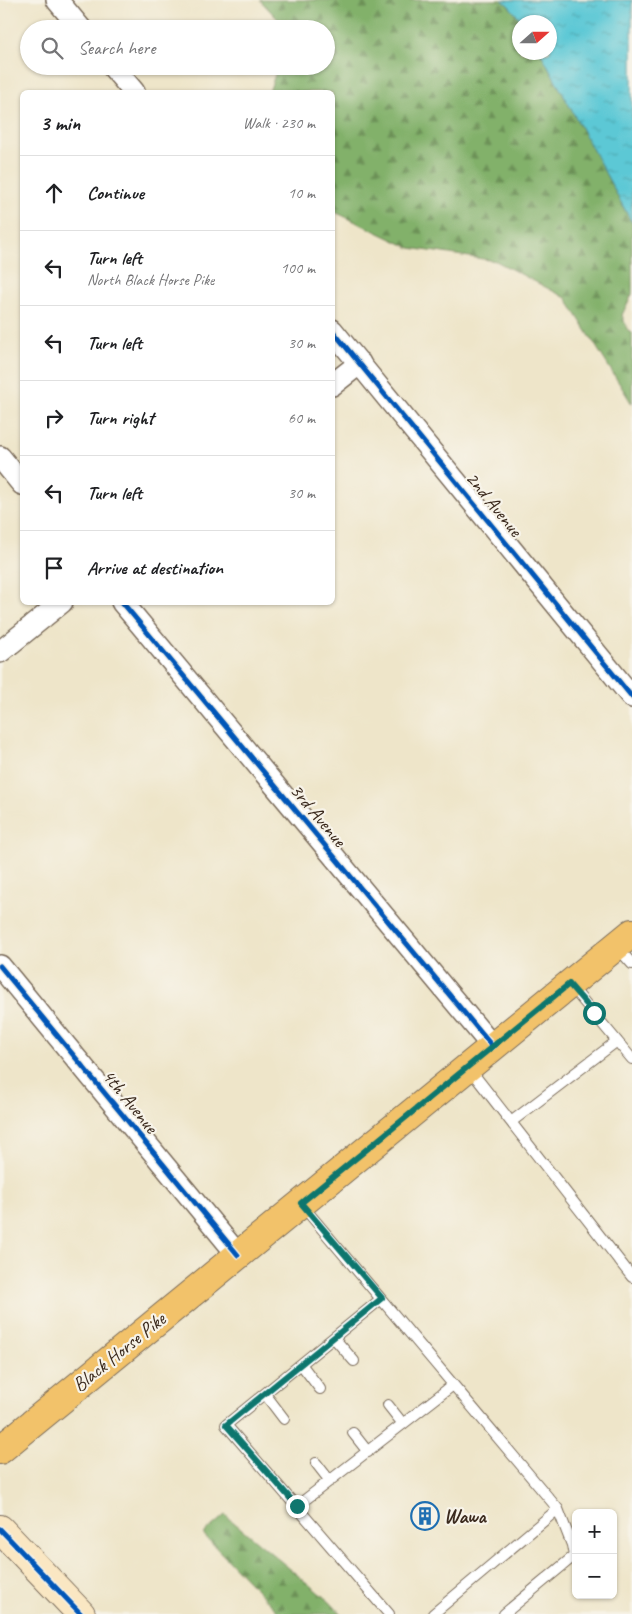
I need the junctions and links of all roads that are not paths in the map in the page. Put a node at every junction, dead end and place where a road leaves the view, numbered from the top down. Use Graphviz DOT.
graph roads {
  1 [pos="57,0"];
  2 [pos="74,20"];
  3 [pos="120,75"];
  4 [pos="132,90"];
  5 [pos="335,334"];
  6 [pos="360,363"];
  7 [pos="335,383"];
  8 [pos="0,457"];
  9 [pos="20,482"];
  10 [pos="58,605"];
  11 [pos="124,605"];
  12 [pos="0,652"];
  13 [pos="632,698"];
  14 [pos="627,948"];
  15 [pos="0,966"];
  16 [pos="569,984"];
  17 [pos="617,1040"];
  18 [pos="492,1046"];
  19 [pos="632,1059"];
  20 [pos="468,1066"];
  21 [pos="512,1122"];
  22 [pos="301,1203"];
  23 [pos="238,1255"];
  24 [pos="632,1277"];
  25 [pos="382,1298"];
  26 [pos="334,1338"];
  27 [pos="354,1361"];
  28 [pos="301,1364"];
  29 [pos="453,1385"];
  30 [pos="320,1389"];
  31 [pos="264,1394"];
  32 [pos="388,1405"];
  33 [pos="284,1419"];
  34 [pos="403,1424"];
  35 [pos="353,1433"];
  36 [pos="0,1450"];
  37 [pos="368,1452"];
  38 [pos="316,1463"];
  39 [pos="330,1481"];
  40 [pos="297,1506"];
  41 [pos="558,1509"];
  42 [pos="0,1529"];
  43 [pos="81,1614"];
  44 [pos="389,1614"];
  45 [pos="433,1614"];
  46 [pos="504,1614"];
  1 -- 2 [label="street"];
  3 -- 4 [label="street"];
  5 -- 6 [label="street, 2nd Avenue"];
  6 -- 7 [label="street"];
  6 -- 13 [label="street, 2nd Avenue"];
  8 -- 9 [label="street"];
  10 -- 12 [label="street"];
  11 -- 18 [label="street, 3rd Avenue"];
  14 -- 16 [label="main road, Black Horse Pike"];
  15 -- 23 [label="street, 4th Avenue"];
  16 -- 17 [label="lane"];
  16 -- 18 [label="main road, Black Horse Pike"];
  17 -- 19 [label="lane"];
  17 -- 21 [label="lane"];
  18 -- 20 [label="main road, Black Horse Pike"];
  20 -- 21 [label="lane"];
  20 -- 22 [label="main road, Black Horse Pike"];
  21 -- 24 [label="lane"];
  22 -- 23 [label="main road, Black Horse Pike"];
  22 -- 25 [label="lane"];
  23 -- 36 [label="main road, Black Horse Pike"];
  25 -- 26 [label="lane"];
  25 -- 29 [label="lane"];
  26 -- 27 [label="lane"];
  26 -- 28 [label="lane"];
  28 -- 30 [label="lane"];
  28 -- 31 [label="lane"];
  29 -- 34 [label="lane"];
  29 -- 41 [label="lane"];
  31 -- 33 [label="lane"];
  31 -- 40 [label="lane"];
  32 -- 34 [label="lane"];
  34 -- 37 [label="lane"];
  35 -- 37 [label="lane"];
  37 -- 39 [label="lane"];
  38 -- 39 [label="lane"];
  39 -- 40 [label="lane"];
  40 -- 44 [label="lane"];
  41 -- 45 [label="lane"];
  41 -- 46 [label="lane"];
  42 -- 43 [label="street"];
}
